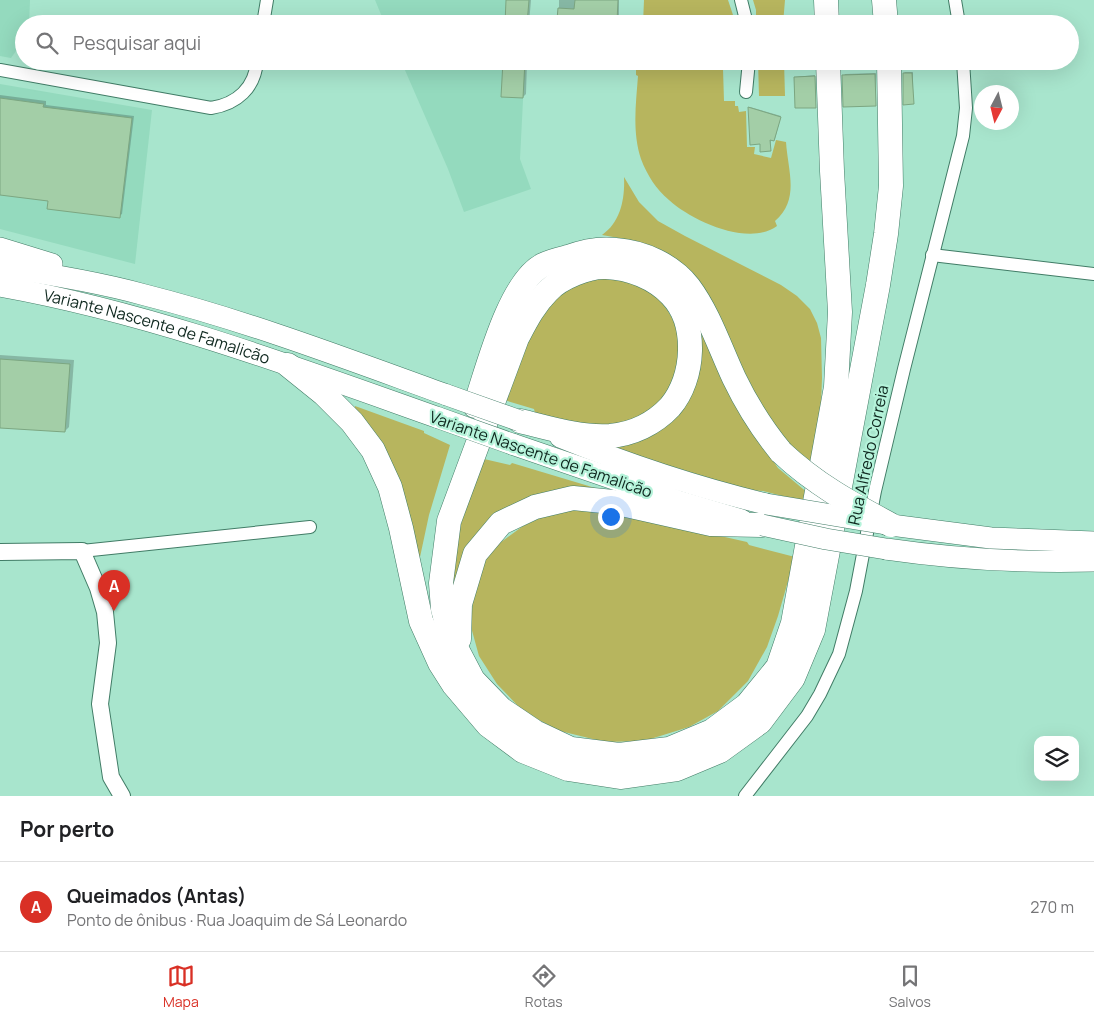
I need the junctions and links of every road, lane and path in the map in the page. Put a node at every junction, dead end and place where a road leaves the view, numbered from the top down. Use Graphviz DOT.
graph roads {
  1 [pos="267,0"];
  2 [pos="740,0"];
  3 [pos="826,0"];
  4 [pos="884,0"];
  5 [pos="956,0"];
  6 [pos="264,15"];
  7 [pos="744,15"];
  8 [pos="827,15"];
  9 [pos="885,15"];
  10 [pos="958,15"];
  11 [pos="0,70"];
  12 [pos="256,70"];
  13 [pos="748,70"];
  14 [pos="828,70"];
  15 [pos="889,70"];
  16 [pos="964,70"];
  17 [pos="746,92"];
  18 [pos="0,248"];
  19 [pos="932,255"];
  20 [pos="0,267"];
  21 [pos="1094,274"];
  22 [pos="0,286"];
  23 [pos="144,295"];
  24 [pos="0,300"];
  25 [pos="100,308"];
  26 [pos="288,365"];
  27 [pos="520,421"];
  28 [pos="764,515"];
  29 [pos="891,525"];
  30 [pos="310,527"];
  31 [pos="1094,542"];
  32 [pos="82,551"];
  33 [pos="0,552"];
  34 [pos="1094,561"];
  35 [pos="450,658"];
  36 [pos="122,796"];
  37 [pos="745,796"];
  1 -- 6 [label="street"];
  2 -- 7 [label="street"];
  3 -- 8 [label="highway"];
  4 -- 9 [label="highway"];
  5 -- 10 [label="street"];
  11 -- 12 [label="street"];
  13 -- 17 [label="street"];
  14 -- 35 [label="highway"];
  15 -- 35 [label="highway"];
  16 -- 19 [label="street, Rua Alfredo Correia"];
  18 -- 23 [label="highway"];
  19 -- 21 [label="street"];
  19 -- 37 [label="street, Rua Alfredo Correia"];
  20 -- 23 [label="highway, Variante Nascente de Famalicão"];
  22 -- 25 [label="highway, Variante Nascente de Famalicão"];
  23 -- 27 [label="highway, Variante Nascente de Famalicão, bridge"];
  24 -- 25 [label="highway"];
  25 -- 26 [label="highway, Variante Nascente de Famalicão"];
  26 -- 28 [label="highway, Variante Nascente de Famalicão, bridge"];
  26 -- 35 [label="highway"];
  27 -- 28 [label="highway, Variante Nascente de Famalicão"];
  27 -- 35 [label="highway"];
  28 -- 29 [label="highway, Variante Nascente de Famalicão, bridge"];
  28 -- 34 [label="highway, Variante Nascente de Famalicão, bridge"];
  28 -- 35 [label="highway"];
  29 -- 31 [label="highway, Variante Nascente de Famalicão"];
  29 -- 35 [label="highway, bridge"];
  30 -- 32 [label="street"];
  32 -- 33 [label="street"];
  32 -- 36 [label="street"];
}
